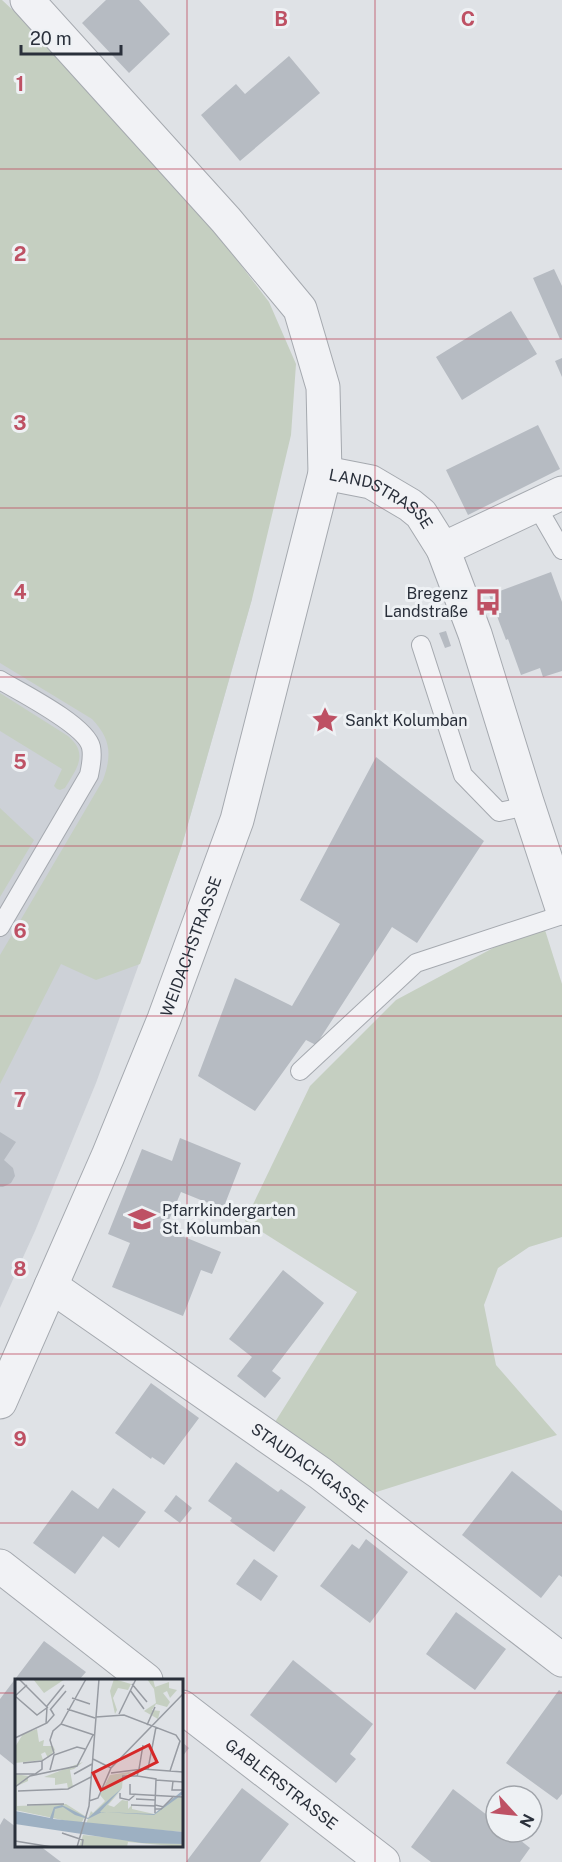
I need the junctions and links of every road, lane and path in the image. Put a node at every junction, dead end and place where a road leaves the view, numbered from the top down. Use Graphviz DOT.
graph roads {
  1 [pos="27,0"];
  2 [pos="325,473"];
  3 [pos="549,499"];
  4 [pos="443,549"];
  5 [pos="562,550"];
  6 [pos="421,645"];
  7 [pos="0,680"];
  8 [pos="527,802"];
  9 [pos="562,908"];
  10 [pos="562,915"];
  11 [pos="0,927"];
  12 [pos="300,1071"];
  13 [pos="51,1286"];
  14 [pos="0,1402"];
  15 [pos="0,1566"];
  16 [pos="562,1660"];
  17 [pos="146,1679"];
  18 [pos="183,1708"];
  19 [pos="382,1862"];
  1 -- 2 [label="street, LANDSTRASSE"];
  2 -- 4 [label="street, LANDSTRASSE"];
  2 -- 13 [label="street, WEIDACHSTRASSE"];
  3 -- 4 [label="street"];
  3 -- 5 [label="lane"];
  4 -- 8 [label="street, LANDSTRASSE"];
  6 -- 8 [label="lane"];
  7 -- 11 [label="lane"];
  8 -- 9 [label="street, LANDSTRASSE"];
  10 -- 12 [label="lane"];
  13 -- 14 [label="street, WEIDACHSTRASSE"];
  13 -- 16 [label="street, STAUDACHGASSE"];
  15 -- 17 [label="street"];
  18 -- 19 [label="street, GABLERSTRASSE"];
}
